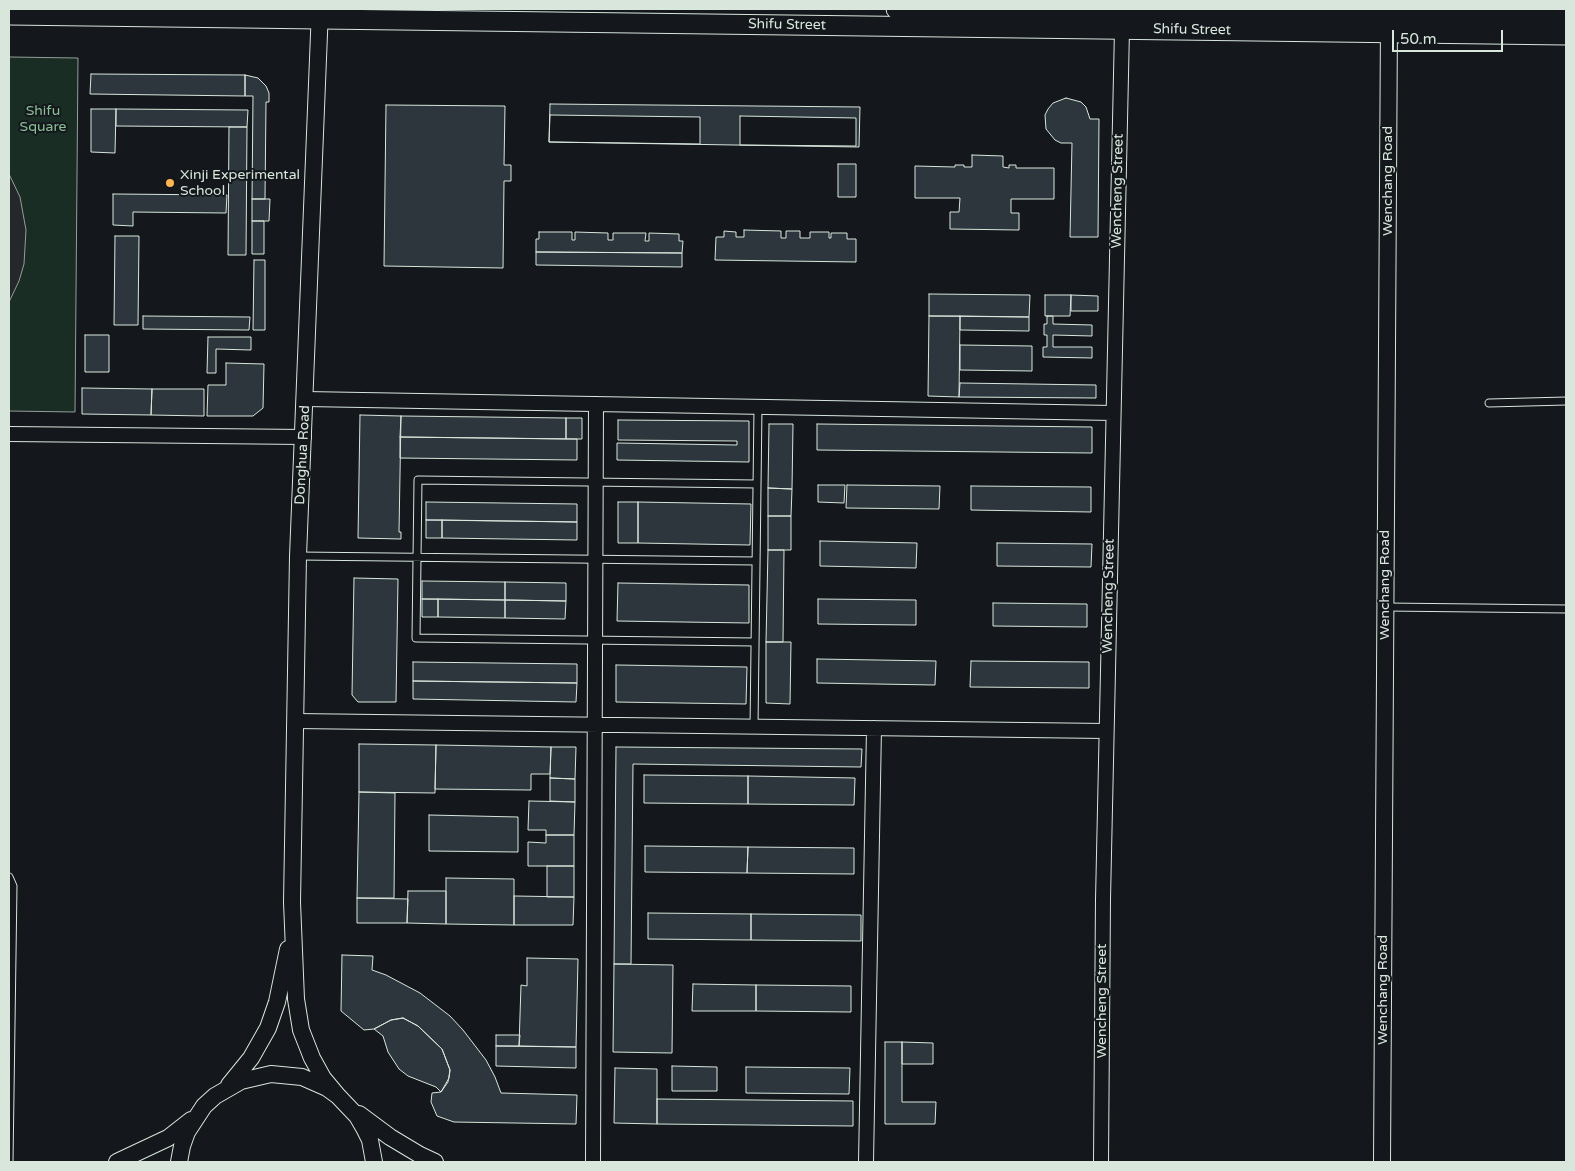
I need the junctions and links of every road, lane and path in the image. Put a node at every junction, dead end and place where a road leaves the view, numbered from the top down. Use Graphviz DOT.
graph roads {
  1 [pos="896,9"];
  2 [pos="1509,13"];
  3 [pos="320,14"];
  4 [pos="9,15"];
  5 [pos="1123,16"];
  6 [pos="1566,17"];
  7 [pos="1389,19"];
  8 [pos="1566,35"];
  9 [pos="306,399"];
  10 [pos="1566,401"];
  11 [pos="1489,403"];
  12 [pos="596,404"];
  13 [pos="758,407"];
  14 [pos="1113,413"];
  15 [pos="9,434"];
  16 [pos="304,437"];
  17 [pos="596,482"];
  18 [pos="757,484"];
  19 [pos="298,556"];
  20 [pos="418,557"];
  21 [pos="596,559"];
  22 [pos="756,561"];
  23 [pos="1385,607"];
  24 [pos="1566,609"];
  25 [pos="596,640"];
  26 [pos="755,642"];
  27 [pos="294,721"];
  28 [pos="595,724"];
  29 [pos="754,726"];
  30 [pos="874,728"];
  31 [pos="1106,731"];
  32 [pos="9,877"];
  33 [pos="292,902"];
  34 [pos="227,1087"];
  35 [pos="343,1100"];
  36 [pos="197,1115"];
  37 [pos="9,1162"];
  38 [pos="117,1162"];
  39 [pos="179,1162"];
  40 [pos="374,1162"];
  41 [pos="435,1162"];
  42 [pos="593,1162"];
  43 [pos="866,1162"];
  44 [pos="1101,1162"];
  45 [pos="1382,1162"];
  1 -- 5 [label="main road, Shifu Street"];
  2 -- 6 [label="main road, Shifu Street"];
  2 -- 7 [label="main road, Shifu Street"];
  3 -- 4 [label="main road, Shifu Street"];
  3 -- 5 [label="main road, Shifu Street"];
  3 -- 9 [label="street, Donghua Road"];
  5 -- 7 [label="main road, Shifu Street"];
  5 -- 14 [label="street, Wencheng Street"];
  7 -- 8 [label="main road, Shifu Street"];
  7 -- 23 [label="street, Wenchang Road"];
  9 -- 12 [label="street"];
  9 -- 16 [label="street, Donghua Road"];
  10 -- 11 [label="lane"];
  12 -- 13 [label="street"];
  12 -- 17 [label="street"];
  13 -- 14 [label="street"];
  13 -- 18 [label="lane"];
  14 -- 31 [label="street, Wencheng Street"];
  15 -- 16 [label="street"];
  16 -- 19 [label="street, Donghua Road"];
  17 -- 18 [label="lane"];
  17 -- 20 [label="lane"];
  17 -- 21 [label="street"];
  18 -- 22 [label="lane"];
  19 -- 20 [label="lane"];
  19 -- 27 [label="street, Donghua Road"];
  20 -- 21 [label="lane"];
  20 -- 25 [label="lane"];
  21 -- 22 [label="lane"];
  21 -- 25 [label="street"];
  22 -- 26 [label="lane"];
  23 -- 24 [label="lane"];
  23 -- 45 [label="street, Wenchang Road"];
  25 -- 26 [label="lane"];
  25 -- 28 [label="street"];
  26 -- 29 [label="lane"];
  27 -- 28 [label="street"];
  27 -- 33 [label="street, Donghua Road"];
  28 -- 29 [label="street"];
  28 -- 42 [label="street"];
  29 -- 30 [label="street"];
  30 -- 31 [label="street"];
  30 -- 43 [label="street"];
  31 -- 44 [label="street, Wencheng Street"];
  32 -- 37 [label="lane"];
  33 -- 34 [label="street"];
  33 -- 35 [label="street"];
  34 -- 35 [label="street"];
  34 -- 36 [label="street"];
  35 -- 40 [label="street"];
  35 -- 41 [label="street"];
  36 -- 38 [label="street"];
  36 -- 39 [label="street"];
}
